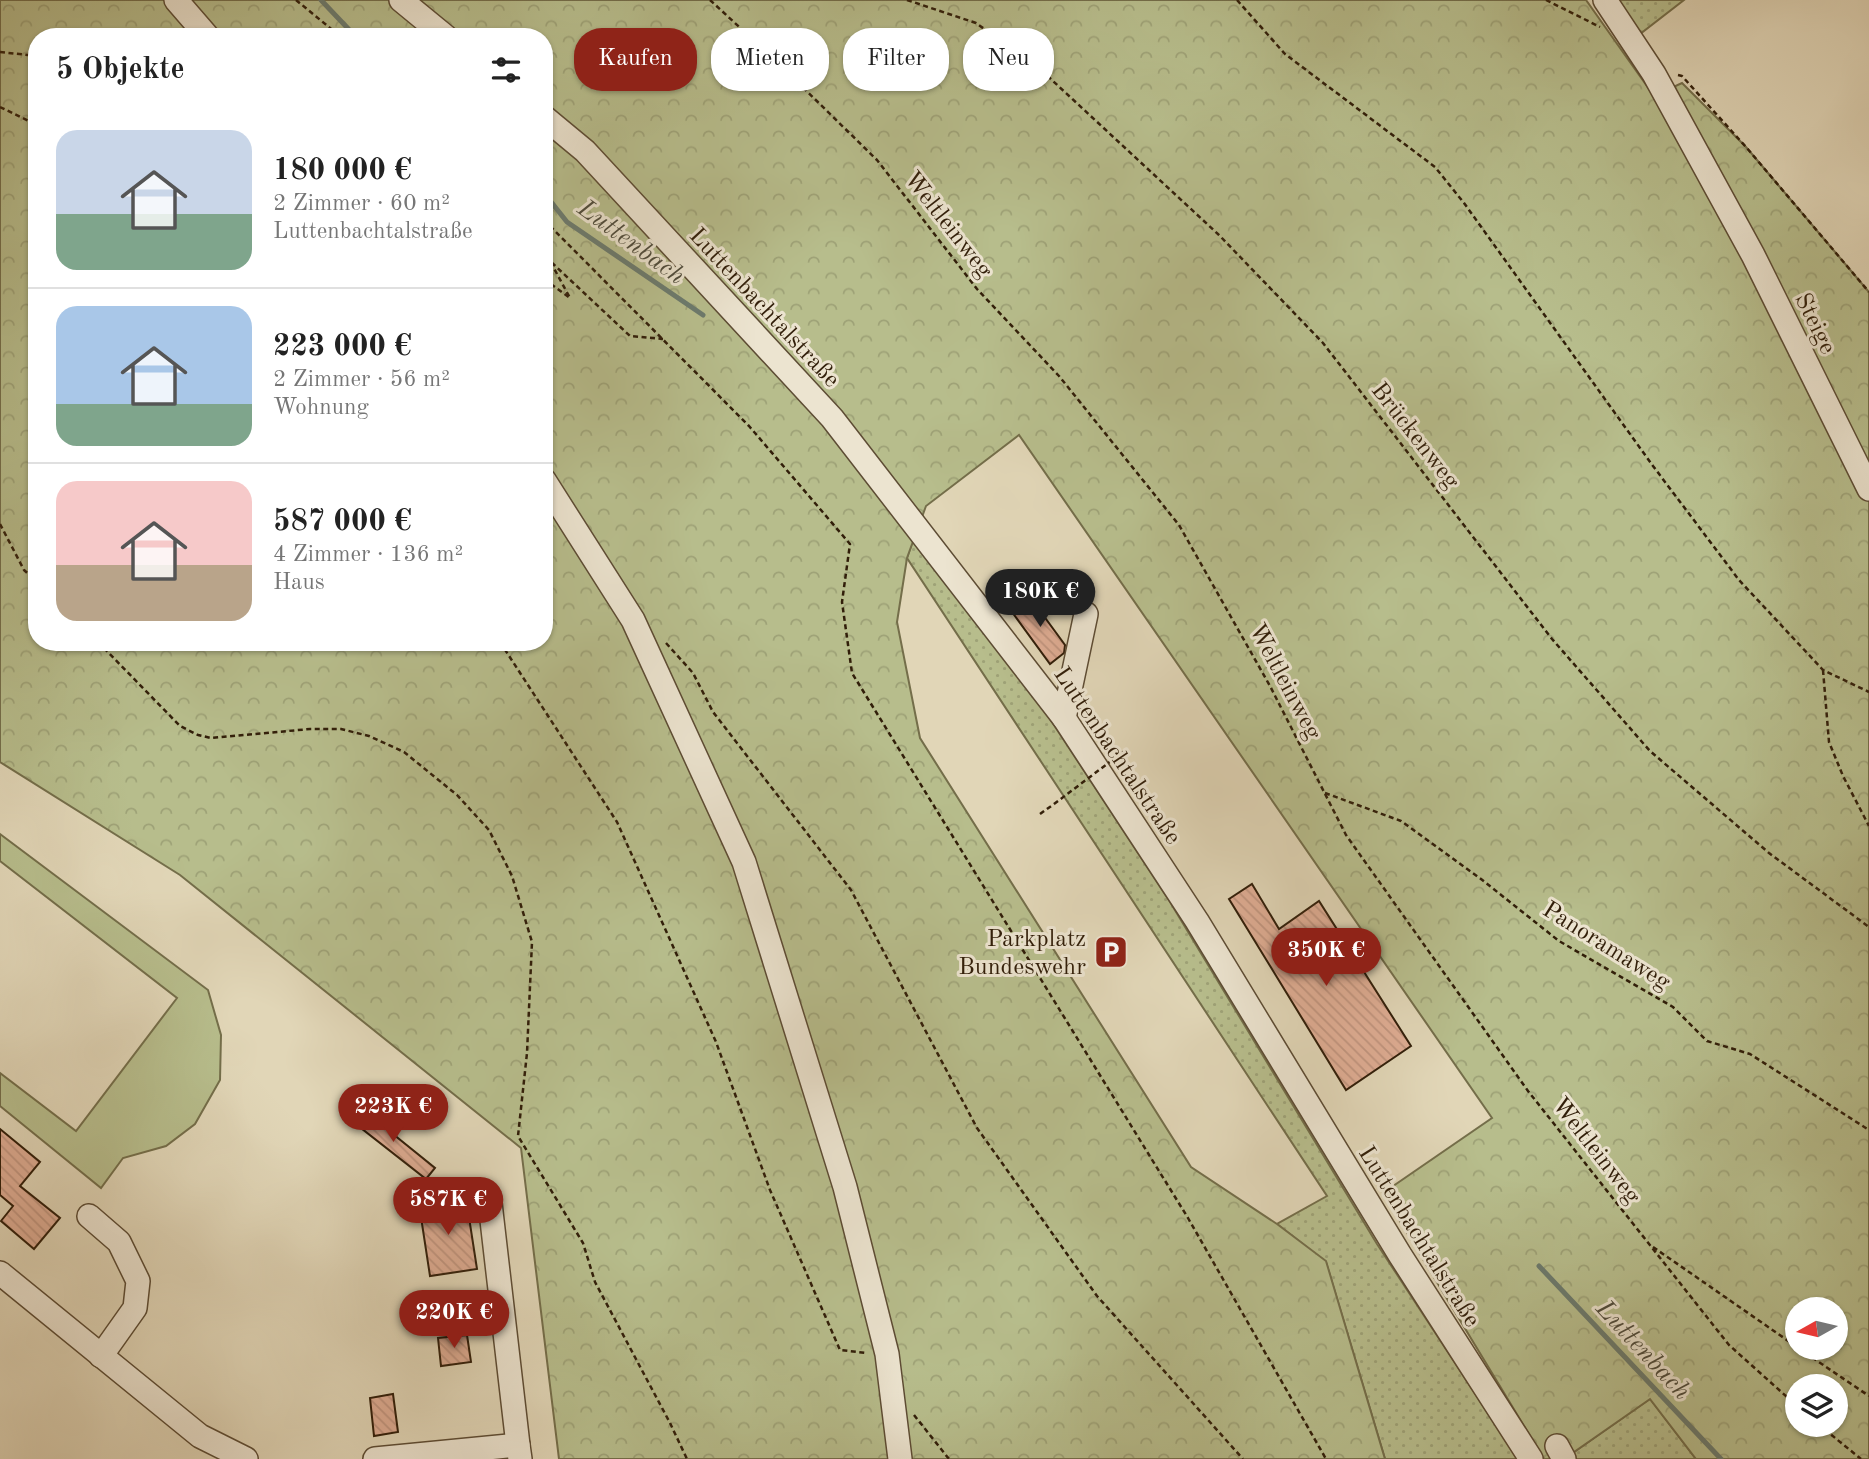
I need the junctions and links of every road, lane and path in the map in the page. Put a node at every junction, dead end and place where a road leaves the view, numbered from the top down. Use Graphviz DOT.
graph roads {
  1 [pos="176,0"];
  2 [pos="296,0"];
  3 [pos="401,0"];
  4 [pos="710,0"];
  5 [pos="907,0"];
  6 [pos="1237,0"];
  7 [pos="1546,0"];
  8 [pos="1605,0"];
  9 [pos="200,28"];
  10 [pos="330,28"];
  11 [pos="435,28"];
  12 [pos="1632,39"];
  13 [pos="0,51"];
  14 [pos="28,55"];
  15 [pos="1654,74"];
  16 [pos="0,107"];
  17 [pos="28,121"];
  18 [pos="553,124"];
  19 [pos="553,229"];
  20 [pos="553,264"];
  21 [pos="553,267"];
  22 [pos="553,286"];
  23 [pos="1869,292"];
  24 [pos="663,339"];
  25 [pos="1869,489"];
  26 [pos="553,494"];
  27 [pos="0,524"];
  28 [pos="28,574"];
  29 [pos="1086,614"];
  30 [pos="659,634"];
  31 [pos="106,651"];
  32 [pos="506,651"];
  33 [pos="1823,670"];
  34 [pos="1869,692"];
  35 [pos="1065,718"];
  36 [pos="1127,748"];
  37 [pos="1325,793"];
  38 [pos="1041,814"];
  39 [pos="1869,826"];
  40 [pos="1869,926"];
  41 [pos="1869,1130"];
  42 [pos="490,1203"];
  43 [pos="89,1216"];
  44 [pos="1650,1245"];
  45 [pos="0,1273"];
  46 [pos="1785,1338"];
  47 [pos="887,1354"];
  48 [pos="102,1356"];
  49 [pos="1817,1360"];
  50 [pos="892,1387"];
  51 [pos="1785,1395"];
  52 [pos="1869,1396"];
  53 [pos="1834,1437"];
  54 [pos="519,1452"];
  55 [pos="246,1459"];
  56 [pos="375,1459"];
  57 [pos="687,1459"];
  58 [pos="900,1459"];
  59 [pos="949,1459"];
  60 [pos="1242,1459"];
  61 [pos="1326,1459"];
  62 [pos="1531,1459"];
  63 [pos="1861,1459"];
  1 -- 9 [label="street"];
  2 -- 10 [label="path"];
  3 -- 11 [label="street"];
  4 -- 37 [label="path, Weltleinweg"];
  5 -- 40 [label="path, Brückenweg"];
  6 -- 33 [label="path"];
  7 -- 12 [label="path"];
  8 -- 12 [label="street, Steige"];
  12 -- 15 [label="street, Steige"];
  13 -- 14 [label="path"];
  15 -- 23 [label="path"];
  15 -- 25 [label="street, Steige"];
  16 -- 17 [label="path"];
  18 -- 35 [label="street, Luttenbachtalstraße"];
  19 -- 24 [label="path"];
  20 -- 24 [label="path"];
  21 -- 22 [label="path"];
  24 -- 61 [label="path"];
  26 -- 47 [label="street"];
  27 -- 28 [label="path"];
  29 -- 35 [label="street"];
  30 -- 60 [label="path"];
  31 -- 57 [label="path"];
  32 -- 47 [label="path"];
  33 -- 34 [label="path"];
  33 -- 39 [label="path"];
  35 -- 62 [label="street, Luttenbachtalstraße"];
  36 -- 38 [label="path, bridge"];
  37 -- 41 [label="path, Panoramaweg"];
  37 -- 44 [label="path, Weltleinweg"];
  42 -- 54 [label="street"];
  43 -- 48 [label="street"];
  44 -- 46 [label="path"];
  44 -- 51 [label="path, Weltleinweg"];
  45 -- 48 [label="street"];
  47 -- 50 [label="street"];
  48 -- 55 [label="street"];
  49 -- 52 [label="path"];
  50 -- 58 [label="street"];
  50 -- 59 [label="path"];
  53 -- 63 [label="path"];
  54 -- 56 [label="street"];
}
